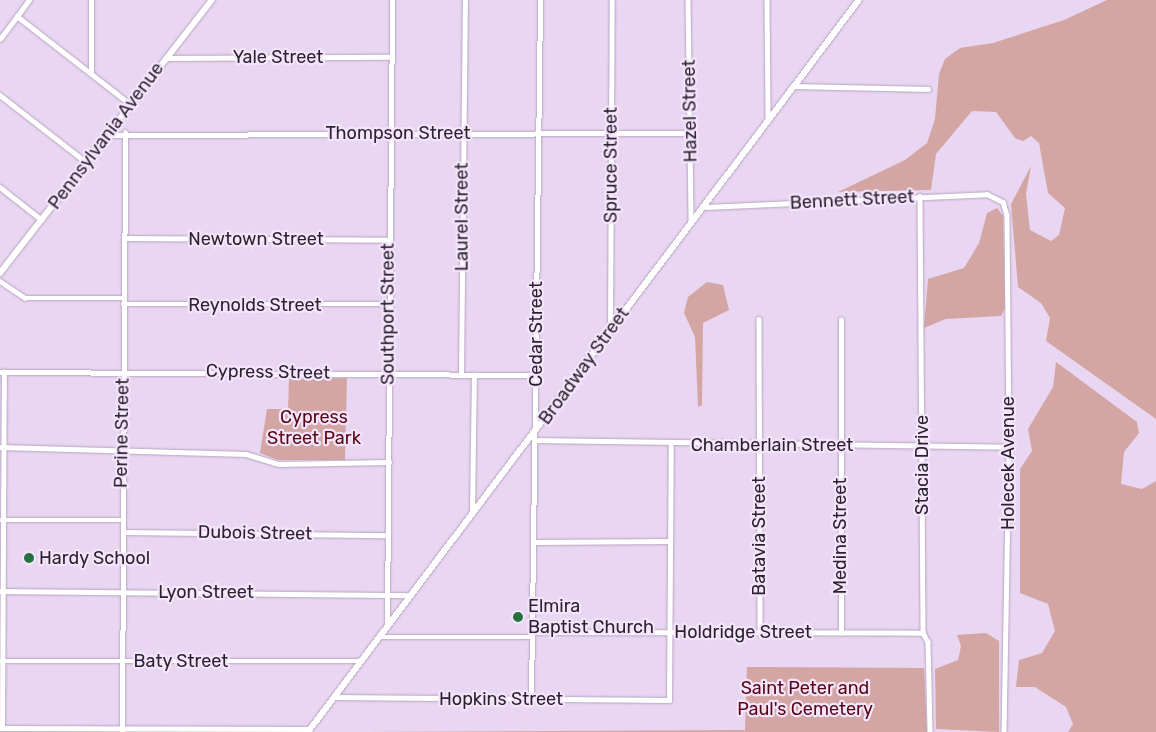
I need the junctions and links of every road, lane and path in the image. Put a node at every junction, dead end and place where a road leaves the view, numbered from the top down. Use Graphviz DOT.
graph roads {
  1 [pos="29,0"];
  2 [pos="91,0"];
  3 [pos="212,0"];
  4 [pos="392,0"];
  5 [pos="465,0"];
  6 [pos="540,0"];
  7 [pos="612,0"];
  8 [pos="688,0"];
  9 [pos="767,0"];
  10 [pos="859,0"];
  11 [pos="17,16"];
  12 [pos="0,39"];
  13 [pos="390,57"];
  14 [pos="166,58"];
  15 [pos="91,73"];
  16 [pos="795,86"];
  17 [pos="928,89"];
  18 [pos="0,95"];
  19 [pos="130,104"];
  20 [pos="768,122"];
  21 [pos="611,132"];
  22 [pos="125,133"];
  23 [pos="388,133"];
  24 [pos="463,134"];
  25 [pos="537,134"];
  26 [pos="690,134"];
  27 [pos="107,135"];
  28 [pos="86,162"];
  29 [pos="0,187"];
  30 [pos="920,196"];
  31 [pos="997,197"];
  32 [pos="706,207"];
  33 [pos="42,220"];
  34 [pos="691,222"];
  35 [pos="124,238"];
  36 [pos="388,240"];
  37 [pos="0,273"];
  38 [pos="0,281"];
  39 [pos="123,298"];
  40 [pos="123,304"];
  41 [pos="388,304"];
  42 [pos="759,320"];
  43 [pos="841,320"];
  44 [pos="610,331"];
  45 [pos="123,371"];
  46 [pos="2,372"];
  47 [pos="387,374"];
  48 [pos="461,375"];
  49 [pos="474,375"];
  50 [pos="536,375"];
  51 [pos="537,431"];
  52 [pos="536,440"];
  53 [pos="671,445"];
  54 [pos="759,446"];
  55 [pos="841,446"];
  56 [pos="922,446"];
  57 [pos="2,447"];
  58 [pos="121,447"];
  59 [pos="1009,447"];
  60 [pos="389,462"];
  61 [pos="472,513"];
  62 [pos="2,520"];
  63 [pos="122,520"];
  64 [pos="124,532"];
  65 [pos="387,535"];
  66 [pos="670,541"];
  67 [pos="534,542"];
  68 [pos="2,591"];
  69 [pos="122,591"];
  70 [pos="388,593"];
  71 [pos="411,595"];
  72 [pos="387,627"];
  73 [pos="669,632"];
  74 [pos="760,632"];
  75 [pos="840,633"];
  76 [pos="923,633"];
  77 [pos="532,634"];
  78 [pos="379,637"];
  79 [pos="1,661"];
  80 [pos="122,661"];
  81 [pos="362,661"];
  82 [pos="333,697"];
  83 [pos="531,699"];
  84 [pos="1,728"];
  85 [pos="122,730"];
  86 [pos="40,731"];
  87 [pos="309,731"];
  88 [pos="930,732"];
  89 [pos="1004,732"];
  1 -- 11 [label="street"];
  2 -- 15 [label="street"];
  3 -- 14 [label="main road, Pennsylvania Avenue"];
  4 -- 13 [label="street, Southport Street"];
  5 -- 24 [label="street, Laurel Street"];
  6 -- 25 [label="street, Cedar Street"];
  7 -- 21 [label="street, Spruce Street"];
  8 -- 26 [label="street, Hazel Street"];
  9 -- 20 [label="street"];
  10 -- 16 [label="street, Broadway Street"];
  11 -- 12 [label="street"];
  11 -- 15 [label="street"];
  13 -- 14 [label="street, Yale Street"];
  13 -- 23 [label="street, Southport Street"];
  14 -- 19 [label="main road, Pennsylvania Avenue"];
  15 -- 19 [label="street"];
  16 -- 17 [label="street"];
  16 -- 20 [label="street, Broadway Street"];
  18 -- 28 [label="street"];
  19 -- 27 [label="main road, Pennsylvania Avenue"];
  20 -- 32 [label="street, Broadway Street"];
  21 -- 25 [label="street, Thompson Street"];
  21 -- 26 [label="street, Thompson Street"];
  21 -- 44 [label="street, Spruce Street"];
  22 -- 23 [label="street, Thompson Street"];
  22 -- 27 [label="street, Thompson Street"];
  22 -- 35 [label="street, Perine Street"];
  23 -- 24 [label="street, Thompson Street"];
  23 -- 36 [label="street, Southport Street"];
  24 -- 25 [label="street, Thompson Street"];
  24 -- 48 [label="street, Laurel Street"];
  25 -- 50 [label="street, Cedar Street"];
  26 -- 34 [label="street, Hazel Street"];
  27 -- 28 [label="main road, Pennsylvania Avenue"];
  28 -- 33 [label="main road, Pennsylvania Avenue"];
  29 -- 33 [label="street"];
  30 -- 31 [label="street, Bennett Street"];
  30 -- 32 [label="street, Bennett Street"];
  30 -- 56 [label="street, Stacia Drive"];
  31 -- 59 [label="street, Holecek Avenue"];
  32 -- 34 [label="street, Broadway Street"];
  33 -- 37 [label="main road, Pennsylvania Avenue"];
  34 -- 44 [label="street, Broadway Street"];
  35 -- 36 [label="street, Newtown Street"];
  35 -- 39 [label="street, Perine Street"];
  36 -- 41 [label="street, Southport Street"];
  38 -- 39 [label="street"];
  39 -- 40 [label="street, Perine Street"];
  40 -- 41 [label="street, Reynolds Street"];
  40 -- 45 [label="street, Perine Street"];
  41 -- 47 [label="street, Southport Street"];
  42 -- 54 [label="street, Batavia Street"];
  43 -- 55 [label="street, Medina Street"];
  44 -- 51 [label="street, Broadway Street"];
  45 -- 46 [label="street, Cypress Street"];
  45 -- 47 [label="street, Cypress Street"];
  45 -- 58 [label="street, Perine Street"];
  46 -- 57 [label="street"];
  47 -- 48 [label="street, Cypress Street"];
  47 -- 60 [label="street, Southport Street"];
  48 -- 49 [label="street, Cypress Street"];
  49 -- 50 [label="street, Cypress Street"];
  49 -- 61 [label="street"];
  50 -- 51 [label="street, Cedar Street"];
  51 -- 52 [label="street, Cedar Street"];
  51 -- 61 [label="street, Broadway Street"];
  52 -- 53 [label="street, Chamberlain Street"];
  52 -- 67 [label="street, Cedar Street"];
  53 -- 54 [label="street, Chamberlain Street"];
  53 -- 66 [label="street"];
  54 -- 55 [label="street, Chamberlain Street"];
  54 -- 74 [label="street, Batavia Street"];
  55 -- 56 [label="street, Chamberlain Street"];
  55 -- 75 [label="street, Medina Street"];
  56 -- 59 [label="street, Chamberlain Street"];
  56 -- 76 [label="street, Stacia Drive"];
  57 -- 58 [label="street"];
  57 -- 62 [label="street"];
  58 -- 60 [label="street"];
  58 -- 63 [label="street, Perine Street"];
  59 -- 89 [label="street, Holecek Avenue"];
  60 -- 65 [label="street, Southport Street"];
  61 -- 71 [label="street, Broadway Street"];
  62 -- 63 [label="street"];
  62 -- 68 [label="street"];
  63 -- 64 [label="street, Perine Street"];
  64 -- 65 [label="street, Dubois Street"];
  64 -- 69 [label="street, Perine Street"];
  65 -- 70 [label="street, Southport Street"];
  66 -- 67 [label="street"];
  66 -- 73 [label="street"];
  67 -- 77 [label="street, Cedar Street"];
  68 -- 69 [label="street, Lyon Street"];
  68 -- 79 [label="street"];
  69 -- 70 [label="street, Lyon Street"];
  69 -- 80 [label="street, Perine Street"];
  70 -- 71 [label="street, Lyon Street"];
  70 -- 72 [label="street, Southport Street"];
  71 -- 72 [label="street, Broadway Street"];
  72 -- 78 [label="street, Broadway Street"];
  73 -- 74 [label="street, Holdridge Street"];
  73 -- 77 [label="street, Holdridge Street"];
  73 -- 83 [label="street, Hopkins Street"];
  74 -- 75 [label="street, Holdridge Street"];
  75 -- 76 [label="street, Holdridge Street"];
  76 -- 88 [label="street, Stacia Drive"];
  77 -- 78 [label="street, Holdridge Street"];
  77 -- 83 [label="street, Cedar Street"];
  78 -- 81 [label="street, Broadway Street"];
  79 -- 80 [label="street, Baty Street"];
  79 -- 84 [label="street"];
  80 -- 81 [label="street, Baty Street"];
  80 -- 85 [label="street, Perine Street"];
  81 -- 82 [label="street, Broadway Street"];
  82 -- 83 [label="street, Hopkins Street"];
  82 -- 87 [label="street, Broadway Street"];
  84 -- 86 [label="street"];
  85 -- 86 [label="street"];
  85 -- 87 [label="street"];
}
